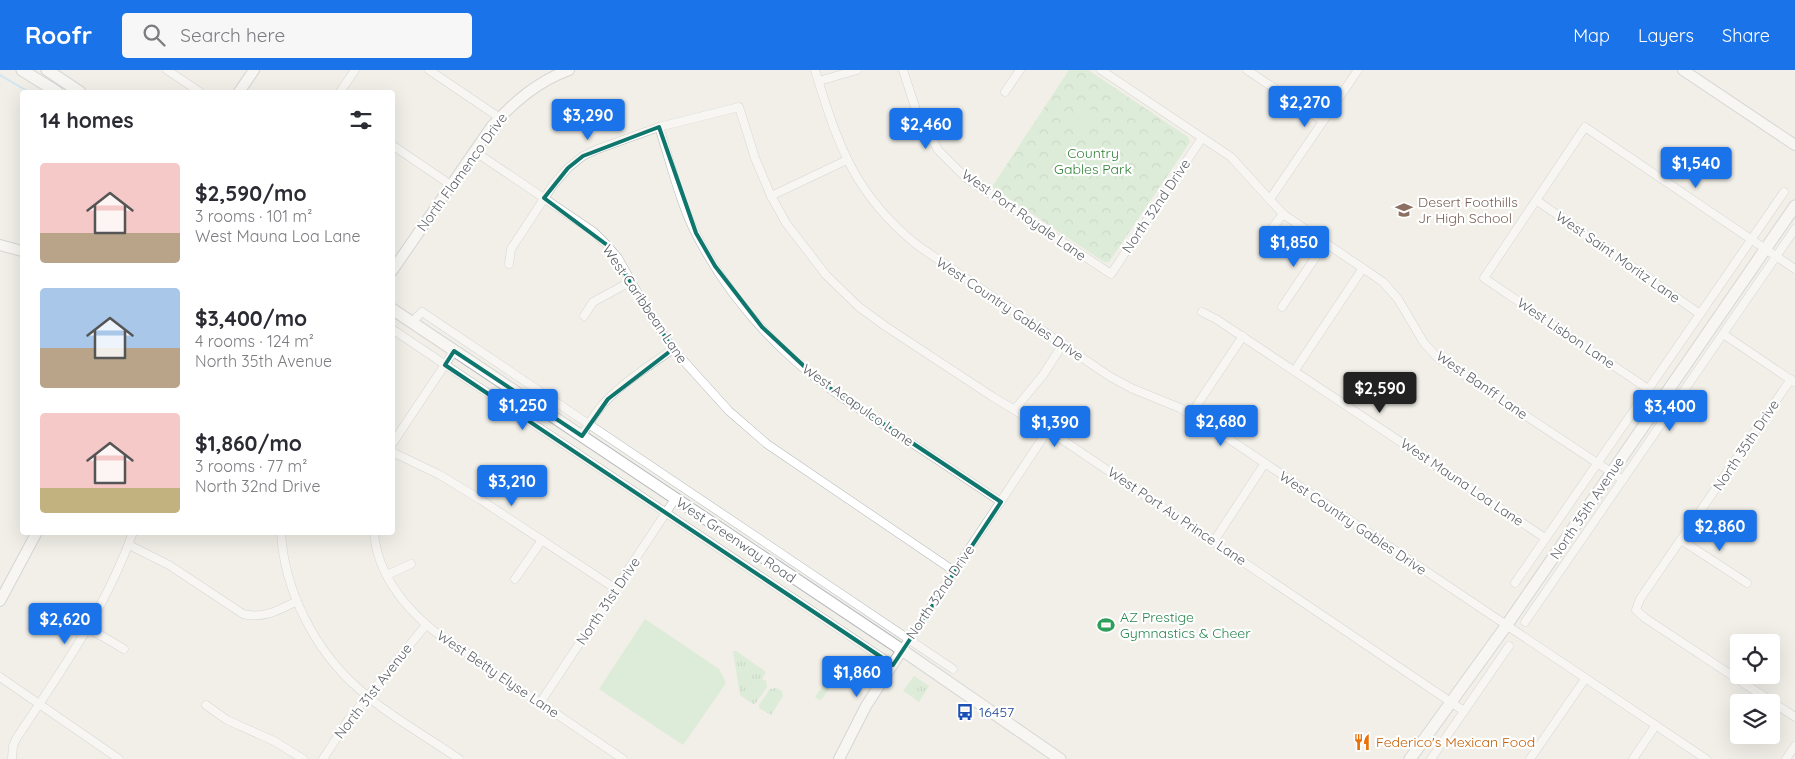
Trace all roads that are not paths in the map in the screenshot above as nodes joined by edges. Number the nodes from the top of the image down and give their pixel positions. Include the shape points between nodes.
1 (22, 70) edge
2 (47, 70) edge
3 (167, 70) edge
4 (254, 70) edge
5 (355, 70) edge
6 (429, 70) edge
7 (569, 70) edge
8 (815, 70) edge
9 (857, 70) edge
10 (903, 70) edge
11 (1020, 70) edge
12 (1101, 70) edge
13 (1247, 70) edge
14 (1358, 70) edge
15 (1683, 70) edge
16 (557, 72) edge
17 (819, 81) junction
18 (54, 90) edge
19 (77, 90) edge
20 (197, 90) edge
21 (239, 90) edge
22 (341, 90) edge
23 (1004, 92) dead end
24 (500, 118) junction
25 (1323, 121) junction
26 (660, 127) junction
27 (1202, 138) junction
28 (1795, 145) edge
29 (395, 147) edge
30 (474, 151) junction
31 (847, 160) junction
32 (451, 185) junction
33 (1784, 192) dead end
34 (771, 196) junction
35 (544, 198) junction
36 (1270, 199) junction
37 (1536, 200) junction
38 (1795, 206) edge
39 (1283, 214) junction
40 (1795, 229) edge
41 (1266, 236) dead end
42 (1751, 239) junction
43 (1325, 243) junction
44 (0, 245) edge
45 (1765, 249) junction
46 (20, 250) edge
47 (1776, 256) junction
48 (509, 264) dead end
49 (395, 267) edge
50 (1363, 268) junction
51 (1795, 269) edge
52 (1111, 274) joint
53 (630, 282) junction
54 (1282, 307) dead end
55 (395, 311) edge
56 (1202, 312) dead end
57 (1700, 314) junction
58 (584, 316) dead end
59 (412, 322) junction
60 (395, 332) edge
61 (1723, 334) junction
62 (1243, 336) junction
63 (1063, 344) junction
64 (673, 349) junction
65 (454, 351) junction
66 (445, 365) junction
67 (1295, 370) junction
68 (1793, 381) edge
69 (1648, 389) junction
70 (1015, 410) junction
71 (1191, 414) junction
72 (588, 425) junction
73 (1048, 430) junction
74 (582, 436) junction
75 (395, 440) edge
76 (395, 454) edge
77 (1596, 463) junction
78 (1265, 464) junction
79 (1611, 472) junction
80 (1623, 480) junction
81 (675, 499) junction
82 (1001, 502) junction
83 (666, 514) junction
84 (34, 535) edge
85 (132, 535) edge
86 (281, 535) edge
87 (375, 535) edge
88 (1545, 538) junction
89 (542, 540) junction
90 (1214, 540) junction
91 (1681, 540) junction
92 (128, 545) junction
93 (411, 564) dead end
94 (954, 571) junction
95 (387, 575) junction
96 (515, 579) dead end
97 (1515, 583) dead end
98 (1746, 583) dead end
99 (616, 588) junction
100 (0, 601) edge
101 (298, 601) junction
102 (1525, 622) dead end
103 (426, 625) junction
104 (1506, 626) junction
105 (88, 628) junction
106 (909, 639) junction
107 (1509, 646) dead end
108 (124, 649) dead end
109 (902, 650) junction
110 (893, 665) junction
111 (953, 669) dead end
112 (0, 677) edge
113 (1585, 679) junction
114 (368, 696) junction
115 (1452, 702) junction
116 (540, 703) junction
117 (40, 704) junction
118 (206, 704) dead end
119 (1464, 710) junction
120 (1795, 717) edge
121 (1656, 725) junction
122 (1795, 746) edge
123 (12, 758) dead end
124 (119, 759) edge
125 (303, 759) edge
126 (323, 759) edge
127 (459, 759) edge
128 (623, 759) edge
129 (839, 759) edge
130 (1060, 759) edge
131 (1410, 759) edge
132 (1431, 759) edge
133 (1530, 759) edge
134 (1633, 759) edge
135 (1706, 759) edge
136 (1786, 759) edge

1 - 18 main road
2 - 19 main road
3 - 20 street
4 - 21 street
5 - 22 street
6 - 24 street
7 - 16 street, North Flamenco Drive
8 - 17 street, West Country Gables Drive
9 - 17 street
10 - 52 street, West Port Royale Lane via 916,110 938,150 966,178
11 - 23 street
12 - 27 street, West Banff Lane
13 - 25 street
14 - 25 street
15 - 28 street
16 - 24 street, North Flamenco Drive via 512,105
17 - 31 street, West Country Gables Drive via 832,127
24 - 30 street, North Flamenco Drive
25 - 36 street
26 - 34 street, West Port Au Prince Lane via 739,107
26 - 35 street via 583,156 568,168
26 - 82 street, West Acapulco Lane via 696,233 715,266 762,327 822,383
27 - 36 street, West Banff Lane via 1231,157
27 - 52 street, North 32nd Drive
29 - 32 street
30 - 32 street, North Flamenco Drive
30 - 35 street, West Caribbean Lane
31 - 34 street
31 - 63 street, West Country Gables Drive via 860,185 898,230
32 - 49 street, North Flamenco Drive
33 - 42 street, North 35th Avenue
34 - 70 street, West Port Au Prince Lane via 814,261 859,307
35 - 48 street via 511,249
35 - 53 street, West Caribbean Lane via 594,232 618,258
36 - 39 street, West Banff Lane
37 - 42 street via 1585,127
37 - 57 street, West Saint Moritz Lane
37 - 69 street, West Lisbon Lane via 1484,278
38 - 45 main road, North 35th Avenue
39 - 41 street
39 - 43 street, West Banff Lane
40 - 47 street, North 35th Avenue
42 - 45 street
42 - 57 street, North 35th Avenue
43 - 50 street, West Banff Lane
43 - 54 street
44 - 46 street
45 - 47 street
45 - 79 main road, North 35th Avenue
47 - 51 street
47 - 61 street, North 35th Avenue
50 - 67 street
50 - 77 street, West Banff Lane via 1391,290 1424,343 1437,356
53 - 58 street via 592,302
53 - 64 street, West Caribbean Lane
55 - 59 main road, West Greenway Road
56 - 62 street, West Mauna Loa Lane
57 - 69 street, North 35th Avenue
59 - 65 main road, West Greenway Road
59 - 72 street, West Greenway Road via 422,312
60 - 66 street, West Greenway Road
61 - 68 street
61 - 80 street, North 35th Avenue
62 - 67 street, West Mauna Loa Lane
62 - 71 street
63 - 70 street
63 - 71 street, West Country Gables Drive via 1109,376
64 - 72 street via 608,399
64 - 94 street, West Caribbean Lane via 729,411 767,444
65 - 66 street
65 - 74 main road, West Greenway Road
66 - 75 street
66 - 83 street, West Greenway Road
67 - 88 street, West Mauna Loa Lane
68 - 91 street, North 35th Drive
69 - 77 street, North 35th Avenue
70 - 73 street, West Port Au Prince Lane
71 - 78 street, West Country Gables Drive
72 - 74 street
72 - 106 street, West Greenway Road
73 - 82 street, North 32nd Drive
73 - 90 street, West Port Au Prince Lane
74 - 81 main road, West Greenway Road
76 - 89 street via 458,486
77 - 79 street, West Banff Lane
77 - 88 street, North 35th Avenue
78 - 90 street
78 - 104 street, West Country Gables Drive
79 - 80 street, West Banff Lane
79 - 104 main road, North 35th Avenue
80 - 102 street, North 35th Avenue
81 - 83 street, North 31st Drive
81 - 109 main road, West Greenway Road
82 - 94 street, North 32nd Drive
83 - 99 street, North 31st Drive
83 - 110 street, West Greenway Road
84 - 100 street
85 - 92 street
86 - 101 street via 282,550
87 - 95 street, West Betty Elyse Lane
88 - 97 street, North 35th Avenue
89 - 96 street
89 - 99 street
90 - 115 street, West Port Au Prince Lane
91 - 98 street
91 - 120 street, North 35th Drive via 1640,599 1636,610
92 - 101 street via 169,565 243,614 262,616
92 - 105 street
93 - 95 street
94 - 106 street, North 32nd Drive
95 - 103 street, West Betty Elyse Lane via 399,597
99 - 116 street, North 31st Drive
101 - 114 street via 332,661
103 - 114 street, North 31st Avenue
103 - 116 street, West Betty Elyse Lane
104 - 113 street, West Country Gables Drive
104 - 115 main road, North 35th Avenue
105 - 108 street
105 - 117 street
106 - 109 street, North 32nd Drive
106 - 111 street, West Greenway Road
107 - 119 street
109 - 110 street, North 32nd Drive
109 - 130 main road, West Greenway Road
110 - 129 street, North 32nd Drive via 858,720
112 - 117 street
113 - 121 street, West Country Gables Drive
113 - 133 street
114 - 126 street, North 31st Avenue
114 - 127 street
115 - 119 street, West Port Au Prince Lane
115 - 131 main road, North 35th Avenue
116 - 128 street, West Betty Elyse Lane
117 - 123 street via 16,740
117 - 124 street
118 - 125 street via 227,720 274,741
119 - 132 street
121 - 134 street
121 - 135 street, West Country Gables Drive
122 - 136 street

